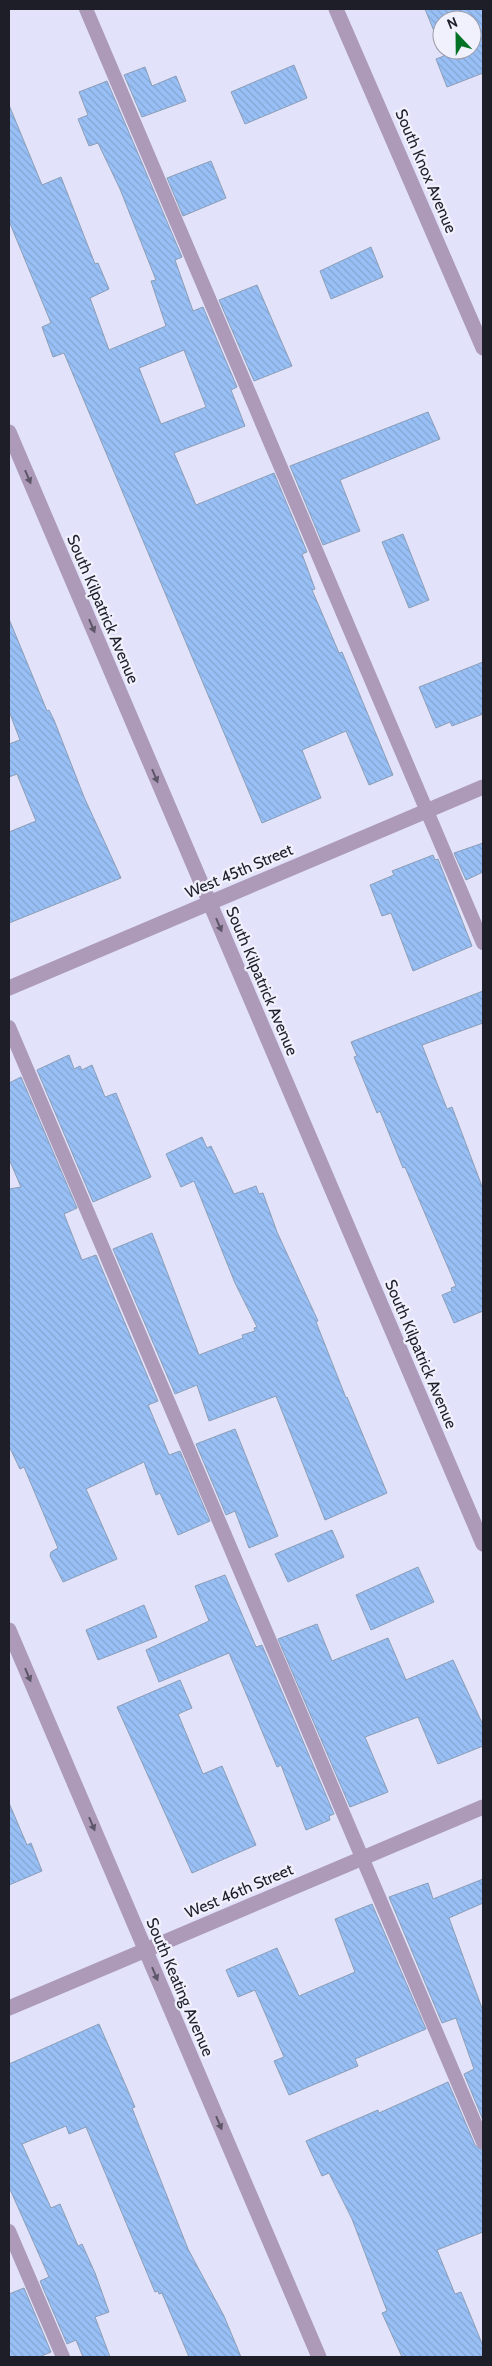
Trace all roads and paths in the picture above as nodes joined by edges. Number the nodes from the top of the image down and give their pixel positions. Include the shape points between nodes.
1 (86, 9) edge
2 (336, 9) edge
3 (483, 348) edge
4 (9, 432) edge
5 (483, 787) edge
6 (427, 811) junction
7 (210, 903) junction
8 (483, 943) edge
9 (9, 988) edge
10 (9, 1027) edge
11 (483, 1544) edge
12 (9, 1630) edge
13 (483, 1807) edge
14 (362, 1858) junction
15 (145, 1950) junction
16 (9, 2008) edge
17 (483, 2142) edge
18 (9, 2231) edge
19 (62, 2357) edge
20 (319, 2357) edge

1 - 6 lane
2 - 3 street, South Knox Avenue
4 -> 7 street, South Kilpatrick Avenue
5 - 6 street, West 45th Street
6 - 7 street, West 45th Street
6 - 8 lane
7 - 9 street, West 45th Street
7 -> 11 street, South Kilpatrick Avenue
10 - 14 lane
12 -> 15 street, South Keating Avenue
13 - 14 street, West 46th Street
14 - 15 street, West 46th Street
14 - 17 lane
15 - 16 street, West 46th Street
15 -> 20 street, South Keating Avenue
18 - 19 lane

